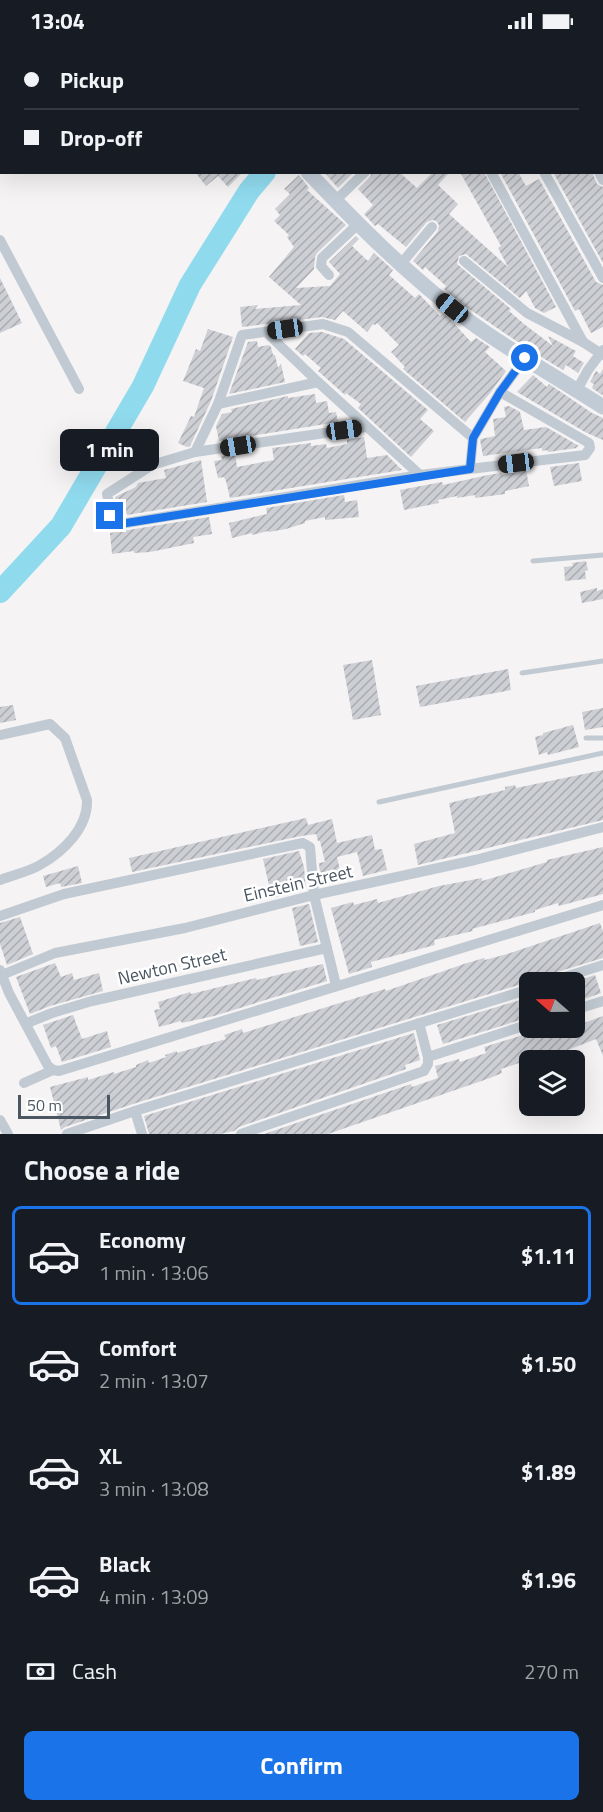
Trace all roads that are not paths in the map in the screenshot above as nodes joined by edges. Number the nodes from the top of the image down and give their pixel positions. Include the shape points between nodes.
1 (310, 174) edge
2 (363, 174) edge
3 (492, 174) edge
4 (545, 174) edge
5 (336, 201) junction
6 (358, 224) junction
7 (432, 227) dead end
8 (0, 240) edge
9 (464, 261) dead end
10 (400, 265) junction
11 (329, 275) dead end
12 (603, 278) edge
13 (266, 332) junction
14 (583, 342) junction
15 (602, 353) edge
16 (525, 358) junction
17 (318, 382) junction
18 (79, 389) dead end
19 (577, 390) junction
20 (500, 392) junction
21 (218, 404) junction
22 (603, 407) edge
23 (366, 427) junction
24 (473, 438) junction
25 (195, 453) junction
26 (470, 469) junction
27 (420, 476) junction
28 (603, 555) edge
29 (533, 561) dead end
30 (603, 661) edge
31 (522, 673) dead end
32 (0, 735) edge
33 (586, 738) dead end
34 (603, 738) edge
35 (603, 753) edge
36 (379, 802) dead end
37 (603, 827) edge
38 (0, 880) edge
39 (314, 895) junction
40 (603, 905) edge
41 (0, 916) edge
42 (327, 948) junction
43 (603, 965) edge
44 (1, 972) edge
45 (581, 972) edge
46 (336, 985) junction
47 (519, 992) edge
48 (603, 1001) edge
49 (585, 1007) edge
50 (27, 1023) junction
51 (419, 1023) junction
52 (519, 1027) edge
53 (428, 1056) junction
54 (53, 1070) junction
55 (24, 1083) dead end
56 (135, 1111) junction
57 (0, 1120) edge
58 (8, 1134) edge
59 (67, 1134) edge
60 (142, 1134) edge
61 (242, 1134) edge

1 - 5 main road
2 - 5 street
3 - 14 street
4 - 12 street
5 - 6 main road
6 - 10 main road
6 - 11 street via 322,258 321,266
7 - 10 street
8 - 18 street
9 - 14 street via 527,313
10 - 16 main road via 466,319
13 - 17 street
13 - 21 street via 242,335
13 - 24 street via 323,324 348,332
14 - 15 street
15 - 19 street
16 - 19 main road
16 - 20 street
17 - 21 street
17 - 23 street
19 - 22 main road
20 - 24 street
20 - 26 street via 589,443 590,448 585,455
21 - 25 street
23 - 25 street
23 - 27 street
24 - 26 street
25 - 27 street via 152,465 111,490 106,498 113,522 120,524
26 - 27 street
28 - 29 lane
30 - 31 lane
32 - 38 street via 50,724 65,738 87,808 84,821 54,855 38,866
33 - 34 lane
35 - 36 lane
37 - 39 street, Einstein Street
39 - 41 street via 310,847 303,843 64,894
39 - 42 street
39 - 44 street, Einstein Street via 185,928 55,953
40 - 46 street
42 - 46 street
42 - 50 street, Newton Street via 92,1001
43 - 45 street
44 - 50 street
46 - 54 street
47 - 51 street
48 - 49 street
50 - 54 street
51 - 53 street
51 - 56 street
52 - 53 street
53 - 61 street via 424,1071
54 - 55 street
56 - 59 street
56 - 60 street
57 - 58 street

